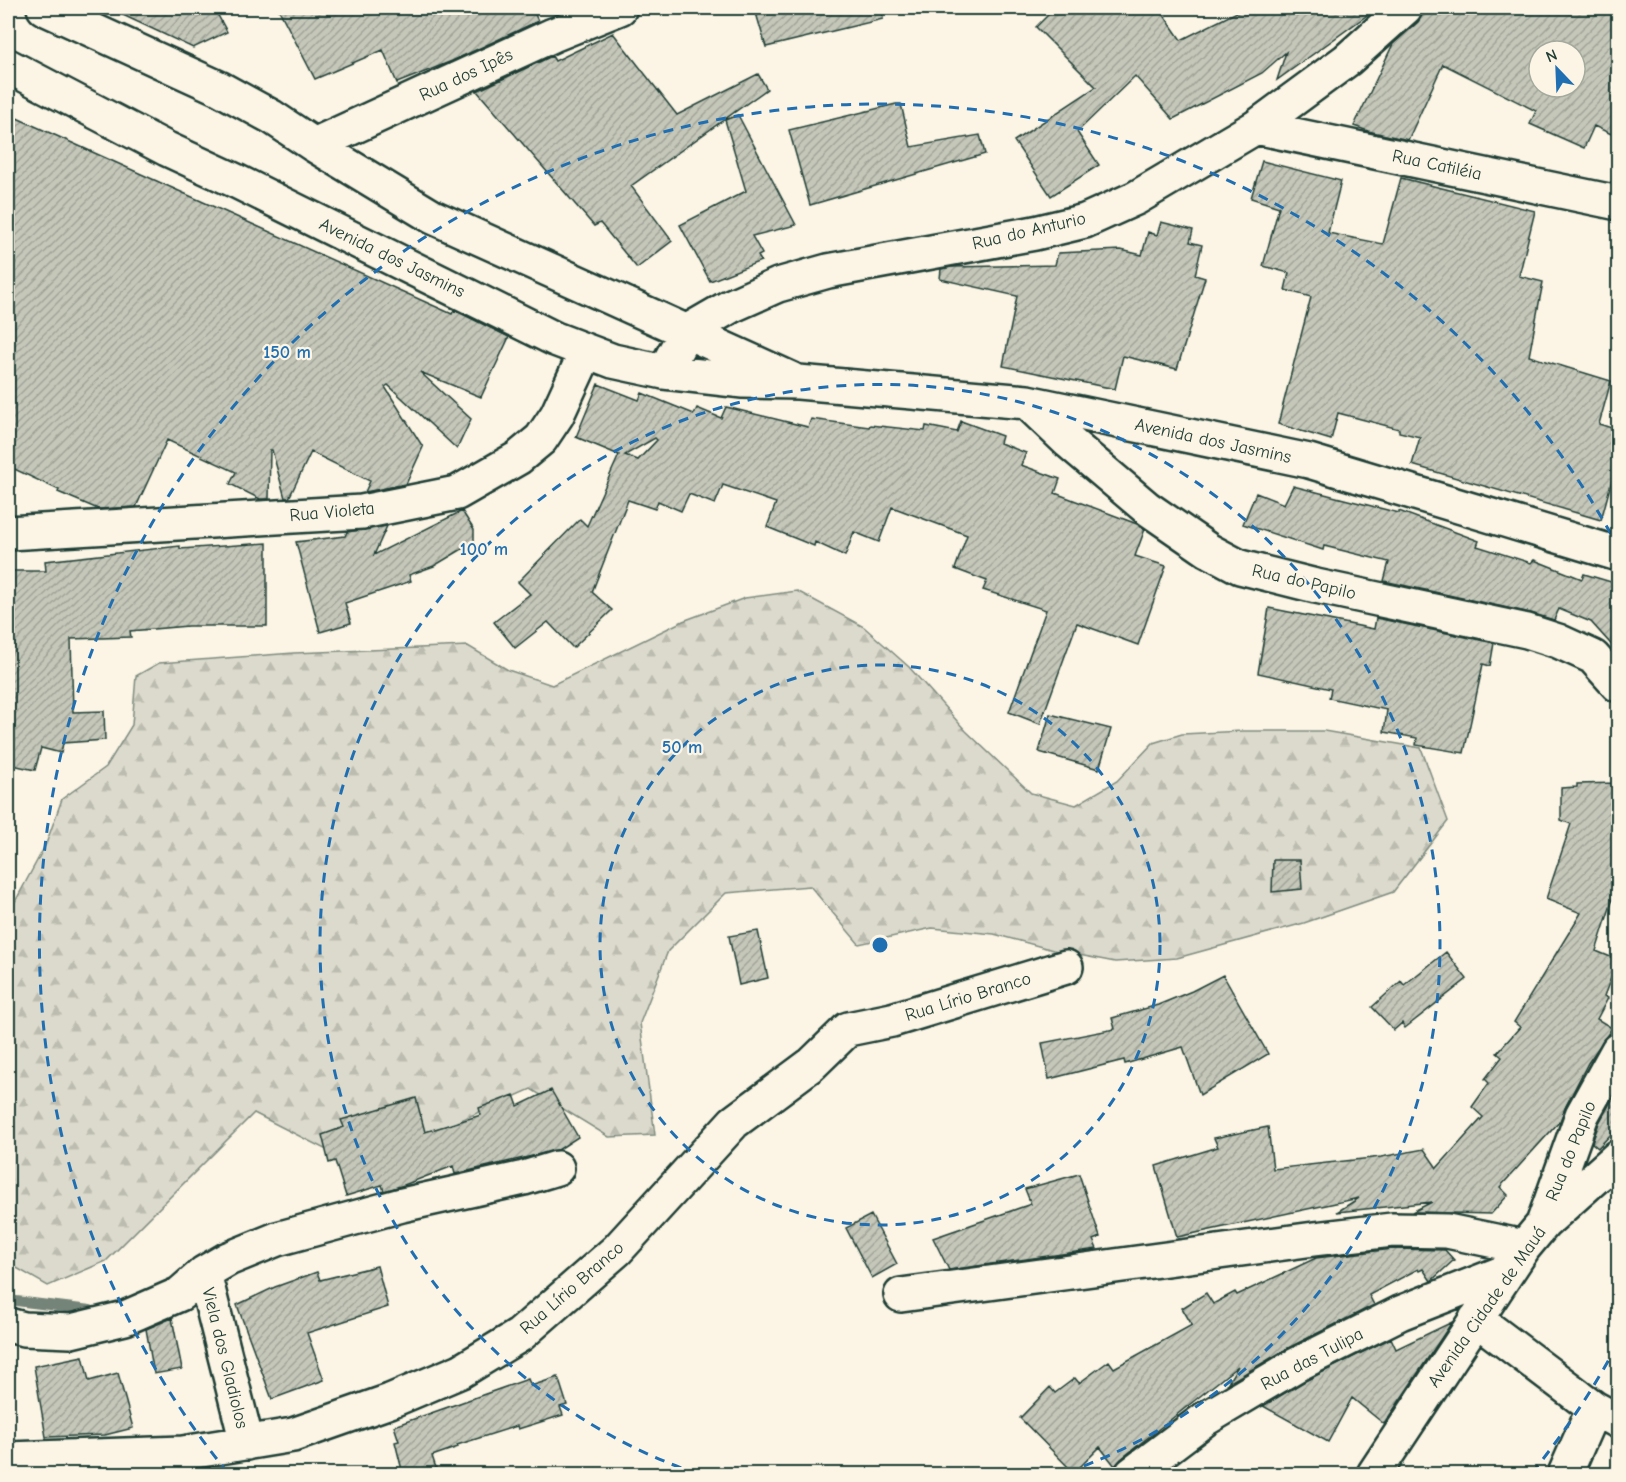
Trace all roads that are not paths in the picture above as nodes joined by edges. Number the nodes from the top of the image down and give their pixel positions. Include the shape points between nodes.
1 (44, 8) edge
2 (620, 8) edge
3 (1405, 8) edge
4 (8, 66) edge
5 (1256, 127) junction
6 (314, 145) junction
7 (1618, 203) edge
8 (686, 332) junction
9 (586, 352) junction
10 (664, 372) junction
11 (798, 382) junction
12 (1027, 402) junction
13 (8, 533) edge
14 (1618, 554) edge
15 (1618, 685) edge
16 (1066, 967) dead end
17 (1618, 1050) edge
18 (1618, 1157) edge
19 (557, 1168) dead end
20 (1525, 1247) junction
21 (204, 1273) junction
22 (901, 1296) dead end
23 (1476, 1319) junction
24 (8, 1325) edge
25 (1606, 1415) edge
26 (247, 1443) junction
27 (8, 1459) edge
28 (1132, 1474) edge
29 (1374, 1474) edge
30 (1565, 1474) edge

1 - 6 street, Avenida dos Jasmins via 219,88
2 - 6 street, Rua dos Ipês via 553,34
3 - 5 street, Rua do Anturio via 1347,60
4 - 9 street, Avenida dos Jasmins via 167,150
5 - 7 street, Rua Catiléia
5 - 8 street, Rua do Anturio via 1136,198 1085,221 828,271 778,285 730,306
6 - 8 street, Avenida dos Jasmins via 433,217
8 - 10 street
8 - 11 street, Avenida dos Jasmins
9 - 10 street, Avenida dos Jasmins
9 - 13 street, Rua Violeta via 540,439 518,458 457,494 362,512
10 - 11 street, Avenida dos Jasmins via 743,381
11 - 12 street, Avenida dos Jasmins
12 - 14 street, Avenida dos Jasmins via 1309,461
12 - 15 street, Rua do Papilo via 1147,508 1240,567 1527,630 1593,657
16 - 26 street, Rua Lírio Branco via 892,1020 848,1029 812,1064 734,1122 617,1250 520,1335 461,1371 390,1401 294,1435
17 - 20 street, Rua do Papilo via 1582,1115
18 - 20 street, Avenida Cidade de Mauá
19 - 21 street via 277,1239
20 - 22 street via 1447,1231 1392,1230
20 - 23 street, Avenida Cidade de Mauá
20 - 28 street, Rua das Tulipa via 1296,1365 1205,1419
21 - 24 street via 180,1294 125,1318 71,1331
21 - 26 street, Viela dos Gladiolos
23 - 25 street
23 - 29 street, Avenida Cidade de Mauá
25 - 30 street
26 - 27 street, Rua Lírio Branco via 183,1453

